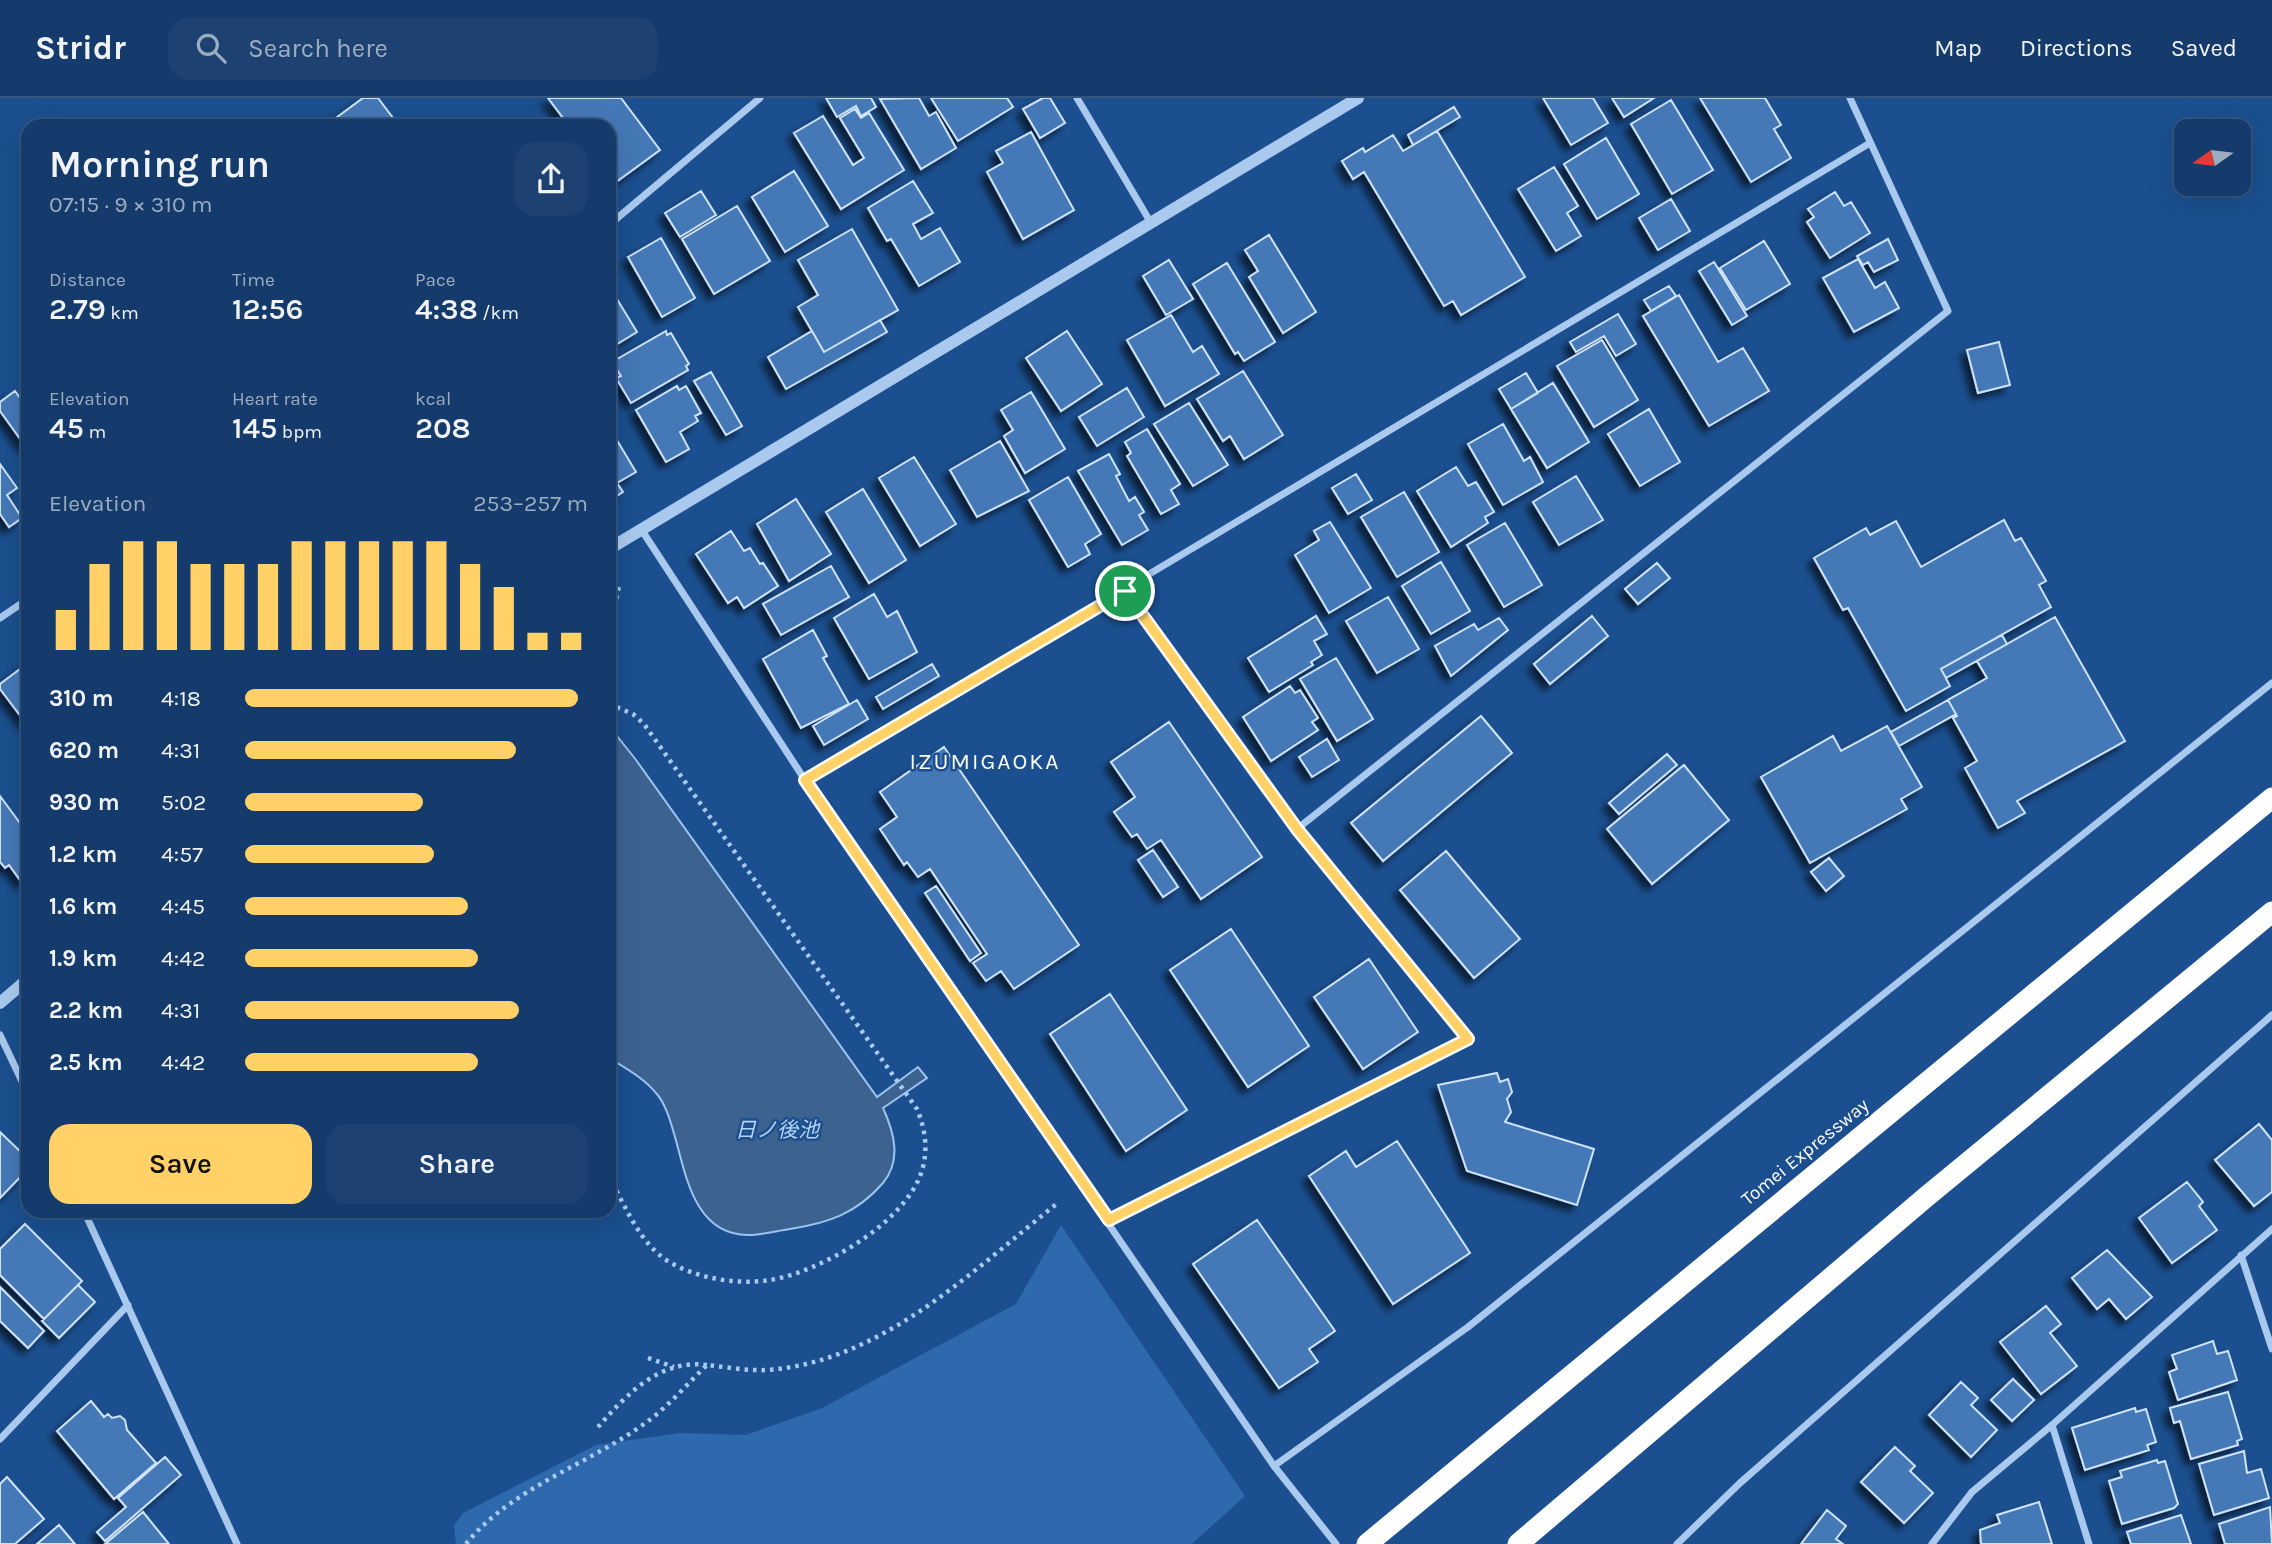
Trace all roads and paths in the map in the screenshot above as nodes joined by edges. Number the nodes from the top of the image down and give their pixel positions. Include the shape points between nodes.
1 (760, 98) edge
2 (1077, 98) edge
3 (1358, 98) edge
4 (1850, 98) edge
5 (1870, 143) junction
6 (616, 219) edge
7 (1151, 223) junction
8 (641, 529) junction
9 (616, 545) edge
10 (619, 586) dead end
11 (1125, 591) junction
12 (616, 600) edge
13 (21, 604) edge
14 (0, 618) edge
15 (2272, 683) edge
16 (616, 707) edge
17 (805, 780) junction
18 (2272, 797) edge
19 (1297, 829) junction
20 (2272, 912) edge
21 (21, 985) edge
22 (0, 1003) edge
23 (2272, 1015) edge
24 (0, 1035) edge
25 (21, 1079) edge
26 (616, 1189) edge
27 (1059, 1202) dead end
28 (87, 1218) edge
29 (1109, 1220) junction
30 (2272, 1229) edge
31 (2241, 1255) junction
32 (128, 1305) junction
33 (2272, 1349) edge
34 (648, 1358) dead end
35 (707, 1365) junction
36 (675, 1367) junction
37 (2052, 1425) junction
38 (598, 1427) dead end
39 (0, 1438) edge
40 (1274, 1466) junction
41 (237, 1544) edge
42 (466, 1544) edge
43 (1336, 1544) edge
44 (1367, 1544) edge
45 (1518, 1544) edge
46 (1677, 1544) edge
47 (1932, 1544) edge
48 (2089, 1544) edge

1 - 6 street
2 - 7 street
3 - 7 street
4 - 5 street
5 - 11 street
5 - 19 street via 1948,311
7 - 8 street
8 - 9 street
8 - 17 street
10 - 12 path
11 - 17 street
11 - 19 street
13 - 14 street
15 - 40 street via 1468,1327
16 - 26 path via 644,724 918,1109 926,1131 926,1156 906,1199 848,1249 795,1274 769,1280 731,1281 699,1275 671,1262 647,1243
17 - 29 street
18 - 44 highway, Tomei Expressway
19 - 29 street via 1468,1039
20 - 45 highway via 1947,1179
21 - 22 street
23 - 46 street via 1740,1483
24 - 25 street
27 - 35 path via 899,1323 848,1351 766,1370
28 - 32 street
29 - 40 street
30 - 31 street
31 - 33 street
31 - 37 street
32 - 39 street
32 - 41 street
34 - 36 path
35 - 36 path
35 - 42 path via 646,1423 523,1496 486,1522
36 - 38 path via 639,1384
37 - 47 street via 1972,1492
37 - 48 street
40 - 43 street

